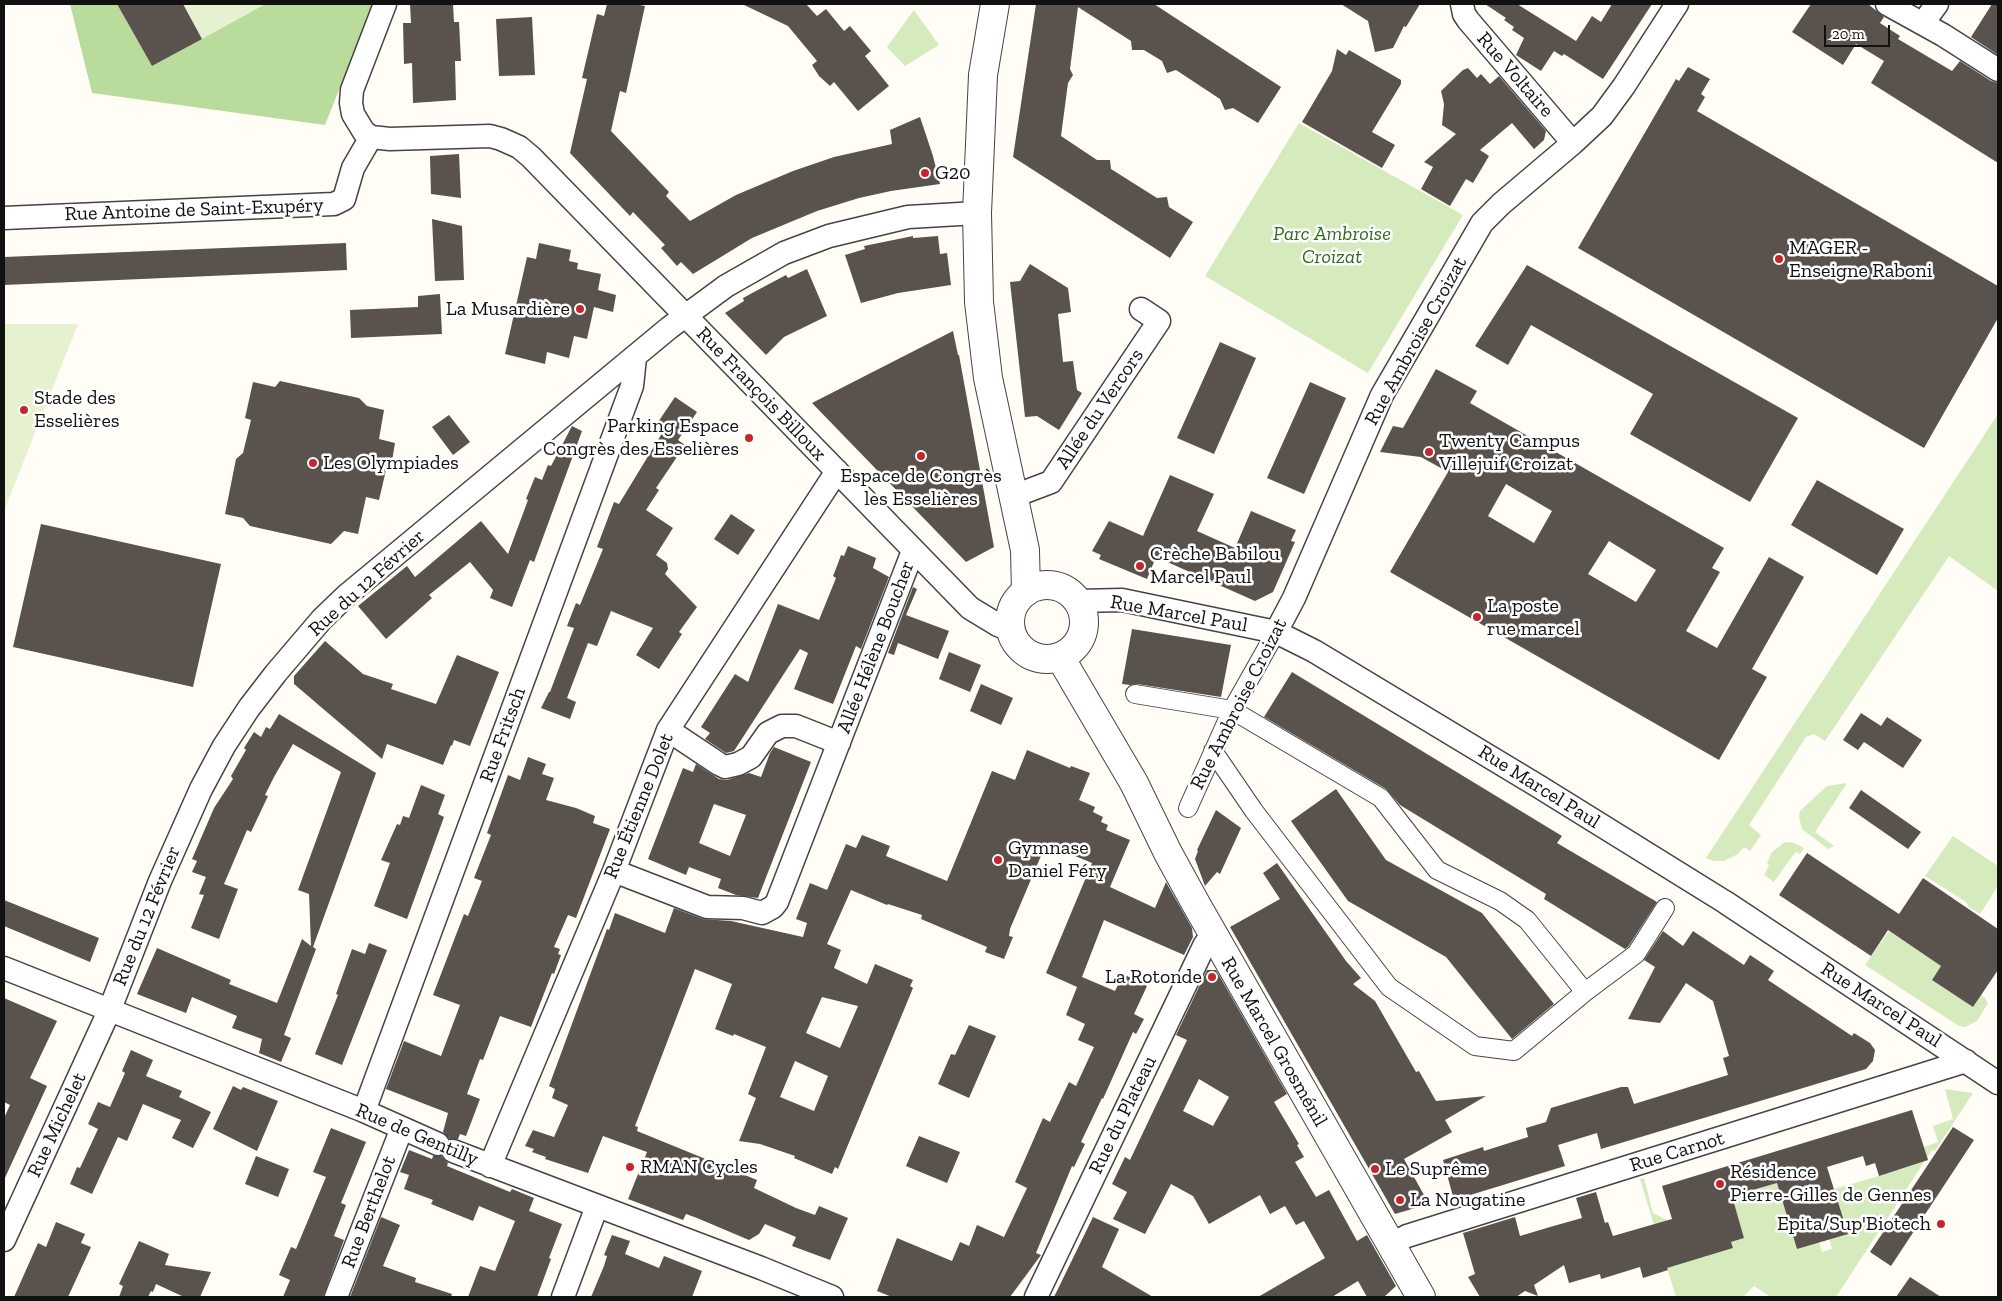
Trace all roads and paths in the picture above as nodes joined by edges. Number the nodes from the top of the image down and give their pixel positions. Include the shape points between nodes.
1 (386, 4) edge
2 (995, 4) edge
3 (1462, 4) edge
4 (1677, 4) edge
5 (1887, 4) edge
6 (1937, 4) edge
7 (1922, 24) junction
8 (1998, 70) edge
9 (371, 137) junction
10 (1574, 143) junction
11 (977, 213) junction
12 (4, 218) edge
13 (1141, 309) dead end
14 (684, 316) junction
15 (635, 358) junction
16 (837, 471) junction
17 (1014, 496) junction
18 (1025, 550) junction
19 (914, 551) junction
20 (1056, 585) junction
21 (1026, 592) junction
22 (1078, 601) junction
23 (1010, 630) junction
24 (1276, 632) junction
25 (1060, 657) junction
26 (1135, 694) dead end
27 (1232, 710) junction
28 (668, 730) junction
29 (839, 743) junction
30 (1213, 751) junction
31 (1188, 808) dead end
32 (614, 871) junction
33 (1665, 908) dead end
34 (1216, 938) junction
35 (4, 968) edge
36 (1585, 992) junction
37 (110, 1009) junction
38 (1966, 1061) junction
39 (1998, 1083) edge
40 (364, 1111) junction
41 (402, 1128) junction
42 (490, 1166) junction
43 (597, 1206) junction
44 (4, 1240) edge
45 (1390, 1245) junction
46 (336, 1297) edge
47 (563, 1297) edge
48 (832, 1297) edge
49 (1036, 1297) edge
50 (1421, 1297) edge

1 - 9 street via 352,90 353,114
2 - 11 street via 983,75
3 - 10 street, Rue Voltaire via 1468,20
4 - 10 street, Rue Ambroise Croizat via 1602,116
5 - 7 street
6 - 7 street
7 - 8 street
9 - 12 street, Rue Antoine de Saint-Exupéry via 353,168 344,199 334,204
9 - 14 street, Rue François Billoux via 490,136 519,147
10 - 24 street, Rue Ambroise Croizat via 1500,204 1482,223 1382,395 1306,572
11 - 14 street, Rue du 12 Février via 908,217 829,236 784,253 726,286
11 - 17 street via 979,302 988,378
13 - 17 street, Allée du Vercors via 1159,321 1051,482
14 - 15 street, Rue du 12 Février
14 - 16 street, Rue François Billoux
15 - 37 street, Rue du 12 Février via 347,595 276,673 224,746 201,789 160,881
15 - 40 street, Rue Fritsch via 632,386
16 - 19 street, Rue François Billoux
16 - 28 street, Rue Étienne Dolet
17 - 18 street
18 - 20 street
18 - 21 street
19 - 23 street, Rue François Billoux via 970,608
19 - 29 street, Allée Hélène Boucher
20 - 21 street via 1038,586
20 - 22 street via 1071,592
21 - 23 street via 1013,607
22 - 24 street, Rue Marcel Paul via 1122,600
22 - 25 street via 1084,616 1083,633 1070,652
23 - 25 street via 1015,642 1035,658 1048,660
24 - 27 street, Rue Ambroise Croizat
24 - 38 street, Rue Marcel Paul via 1322,656 1692,882
25 - 34 street, Rue Marcel Grosménil via 1134,783 1168,853
26 - 27 street
27 - 30 street, Rue Ambroise Croizat
27 - 36 street via 1381,798 1437,870 1500,901 1527,920
28 - 29 street, Allée Hélène Boucher via 725,767 751,756 768,733 782,726 796,726
28 - 32 street, Rue Étienne Dolet
29 - 32 street, Allée Hélène Boucher via 777,902 767,911 707,907
30 - 31 street, Rue Ambroise Croizat
30 - 36 street via 1254,811 1389,987 1475,1046 1514,1051
32 - 42 street, Rue Étienne Dolet
33 - 36 street via 1636,954
34 - 45 street, Rue Marcel Grosménil
34 - 49 street, Rue du Plateau via 1205,944
35 - 37 street, Rue de Gentilly
37 - 40 street, Rue de Gentilly
37 - 44 street, Rue Michelet
38 - 39 street, Rue Marcel Paul
38 - 45 street, Rue Carnot via 1406,1236
40 - 41 street, Rue de Gentilly
41 - 42 street, Rue de Gentilly
41 - 46 street, Rue Berthelot
42 - 43 street, Rue de Gentilly
43 - 47 street
43 - 48 street, Rue de Gentilly
45 - 50 street, Rue Marcel Grosménil

